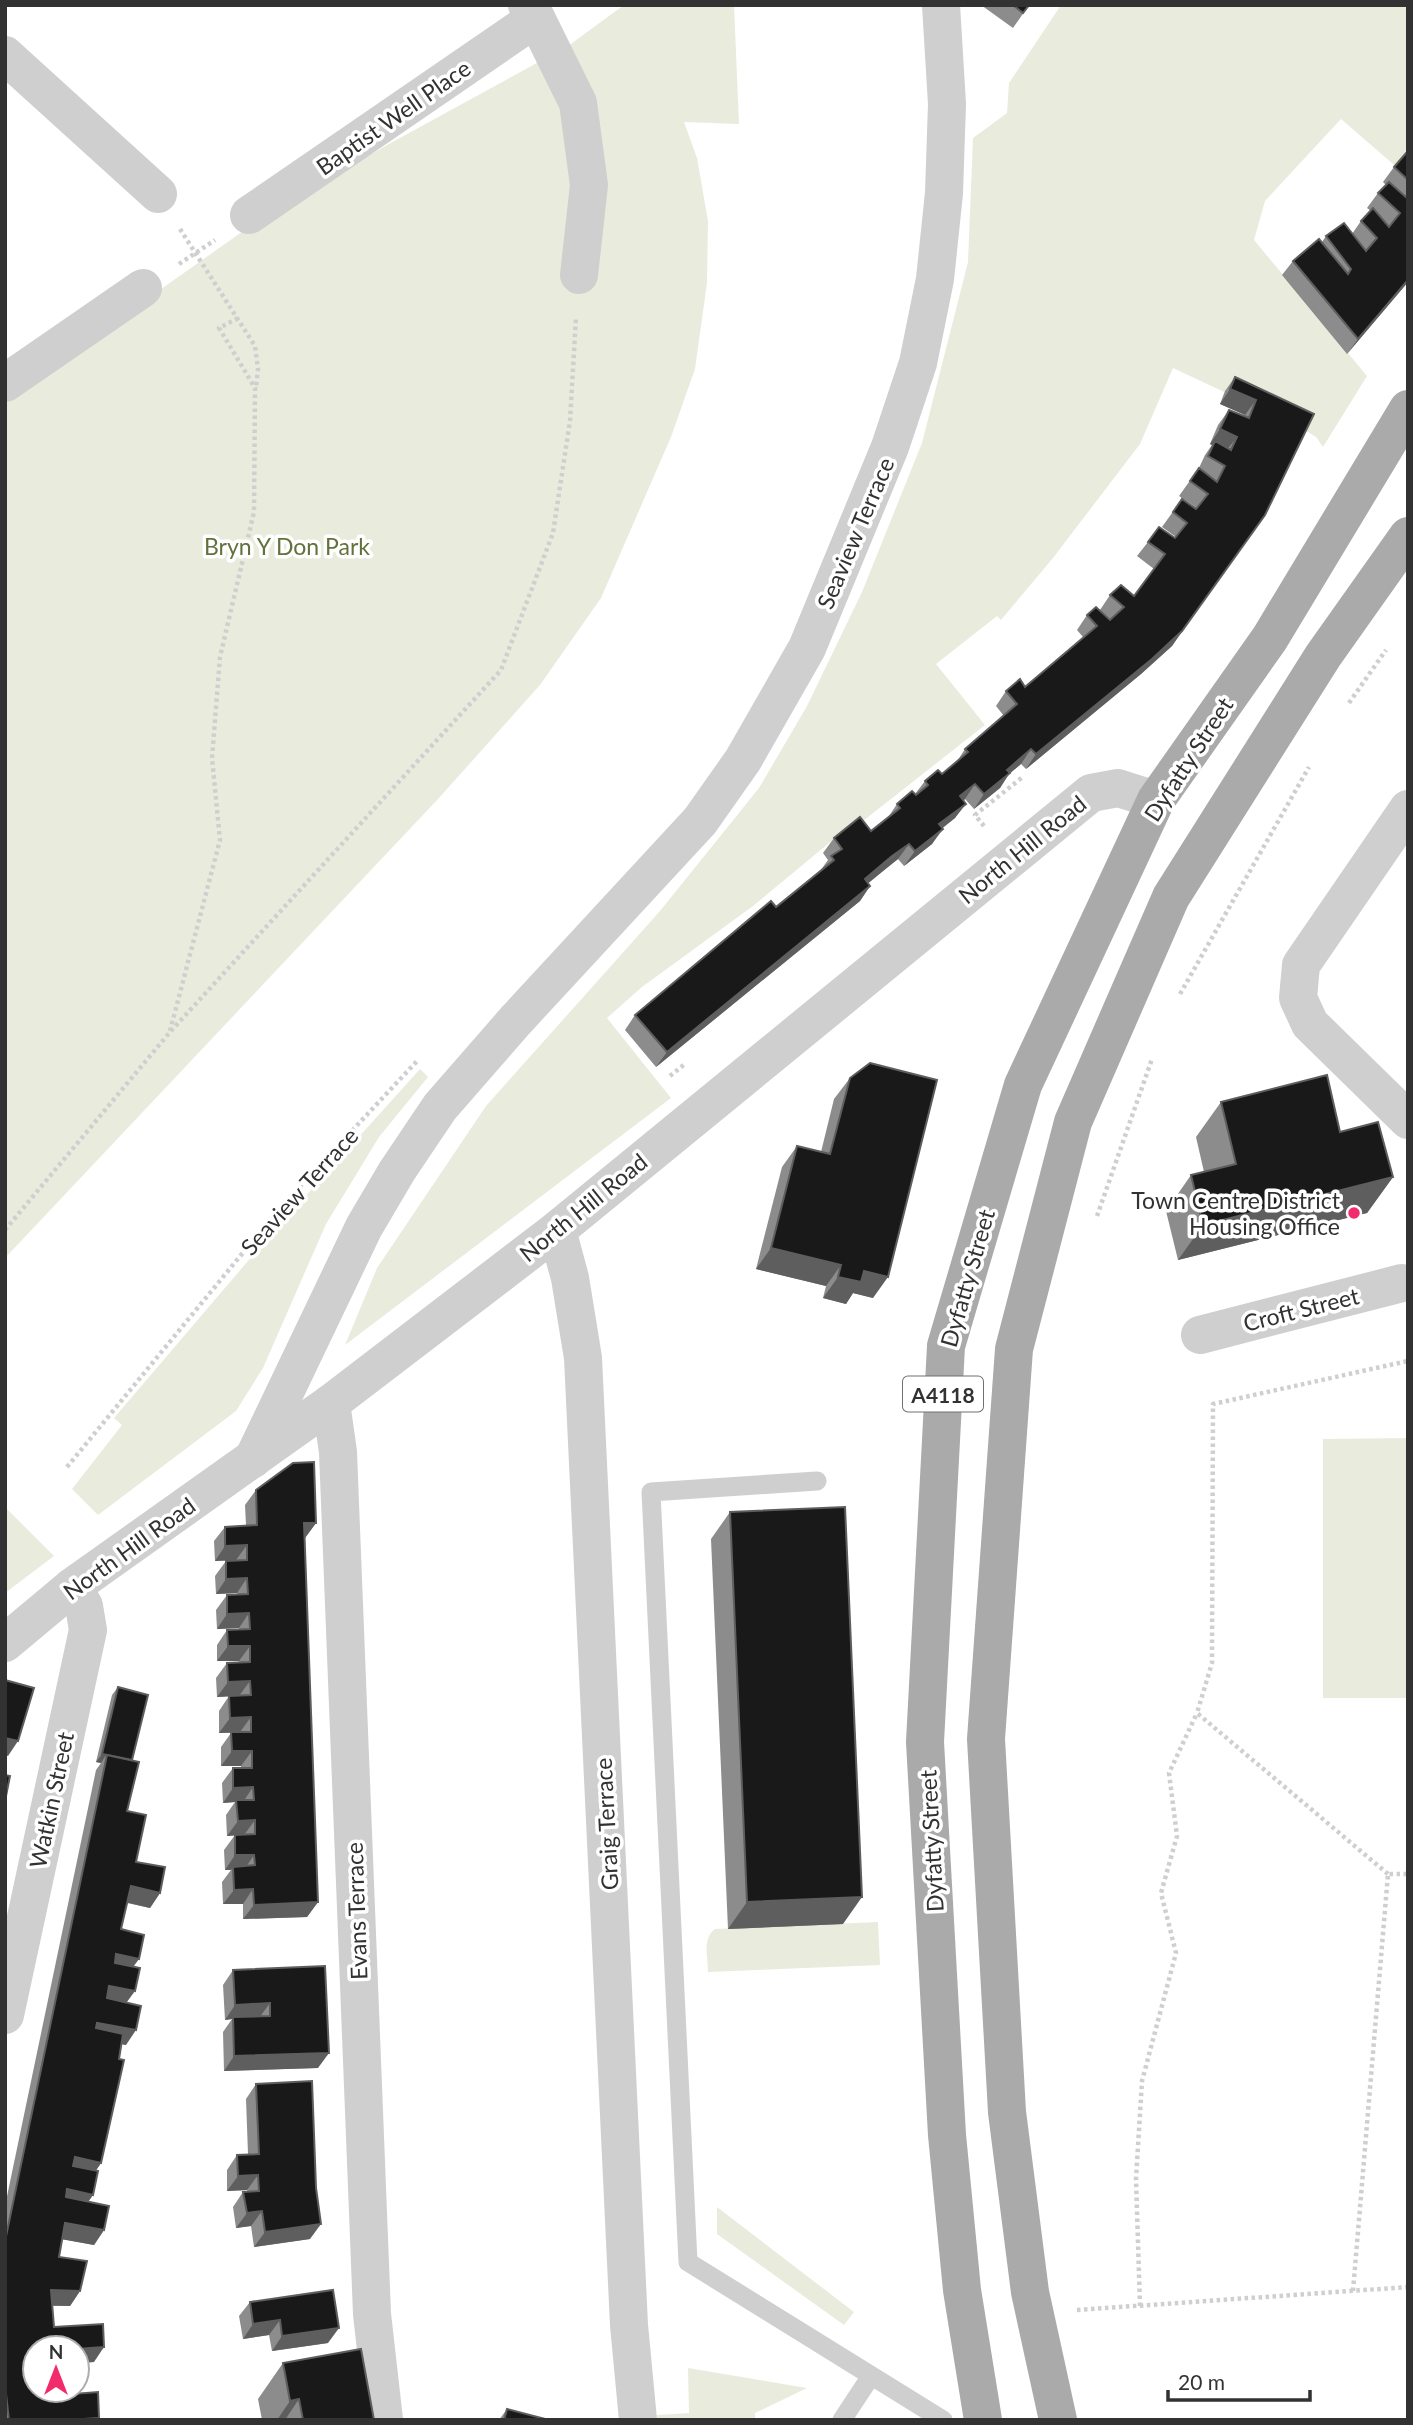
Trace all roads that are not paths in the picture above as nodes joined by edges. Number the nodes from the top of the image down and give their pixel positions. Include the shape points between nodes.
1 (941, 5) edge
2 (531, 12) edge
3 (5, 55) edge
4 (158, 194) road end
5 (250, 215) road end
6 (579, 275) road end
7 (143, 288) road end
8 (5, 383) edge
9 (1408, 409) edge
10 (1408, 536) edge
11 (1156, 800) junction
12 (1408, 809) edge
13 (1408, 1120) edge
14 (557, 1230) junction
15 (1406, 1286) edge
16 (1200, 1335) dead end
17 (331, 1402) junction
18 (253, 1459) junction
19 (817, 1481) dead end
20 (72, 1587) junction
21 (5, 1643) edge
22 (5, 2015) edge
23 (871, 2376) junction
24 (384, 2420) edge
25 (638, 2420) edge
26 (842, 2420) edge
27 (943, 2420) edge
28 (982, 2420) edge
29 (1058, 2420) edge

1 - 18 street, Seaview Terrace via 947,104 944,193 935,279 918,363 890,447 807,648 743,760 700,821 440,1107 364,1227
2 - 5 street, Baptist Well Place
2 - 6 street via 578,103 589,185
3 - 4 street
7 - 8 street
9 - 11 main road, Dyfatty Street / A4118 via 1270,638
10 - 29 main road, A4118 via 1323,656 1171,897 1073,1122 1014,1349 986,1739 1007,2112 1030,2292
11 - 14 street, North Hill Road via 1118,788 1091,793
11 - 28 main road, Dyfatty Street / A4118 via 1023,1085 946,1346 925,1742 947,2135 962,2290
12 - 13 street via 1301,965 1298,998 1310,1024
14 - 17 street, North Hill Road
14 - 25 street, Graig Terrace via 583,1357 629,2325
15 - 16 street, Croft Street
17 - 18 street, North Hill Road
17 - 24 street, Evans Terrace via 338,1452 372,2314
18 - 20 street, North Hill Road
19 - 23 lane via 651,1492 688,2262
20 - 21 street, North Hill Road
20 - 22 street, Watkin Street via 84,1606 88,1630
23 - 26 lane
23 - 27 lane

